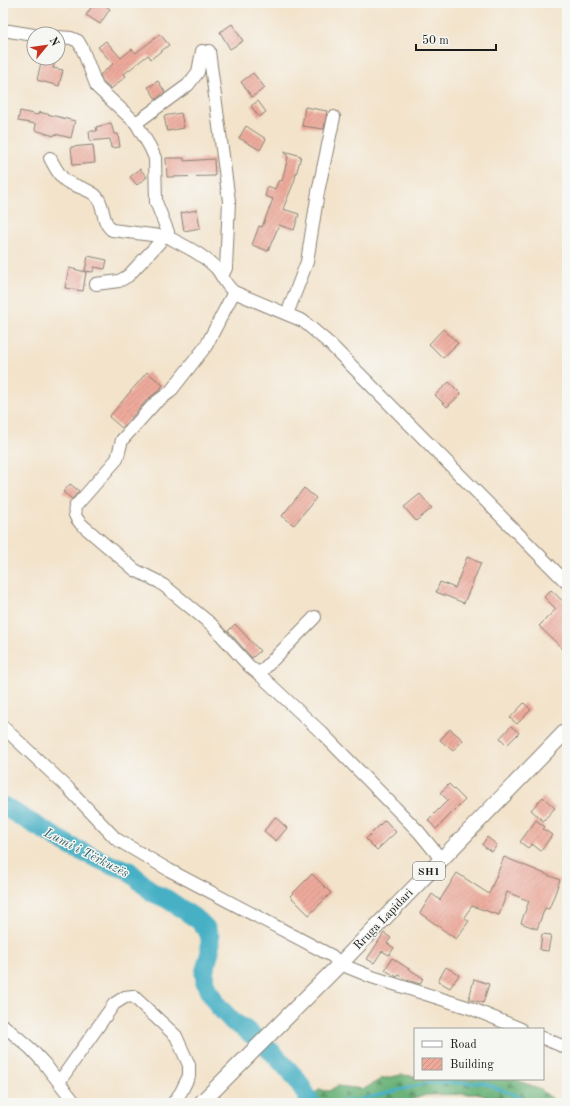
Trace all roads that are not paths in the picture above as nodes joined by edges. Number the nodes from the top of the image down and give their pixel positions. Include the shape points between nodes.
1 (3, 30) edge
2 (26, 34) edge
3 (66, 38) edge
4 (334, 117) dead end
5 (136, 123) junction
6 (50, 158) dead end
7 (164, 237) junction
8 (222, 276) junction
9 (96, 284) dead end
10 (234, 292) junction
11 (287, 314) junction
12 (567, 583) edge
13 (315, 616) dead end
14 (259, 674) junction
15 (3, 728) edge
16 (567, 730) edge
17 (441, 859) junction
18 (340, 964) junction
19 (3, 1025) edge
20 (518, 1028) edge
21 (544, 1038) edge
22 (567, 1048) edge
23 (59, 1082) junction
24 (75, 1103) edge
25 (173, 1103) edge
26 (201, 1103) edge

1 - 2 street
3 - 5 street via 78,41 97,87
4 - 11 street via 318,192 307,262
5 - 7 street via 155,158 156,202 168,232
5 - 8 street via 188,85 198,72 206,51 229,201 226,268
6 - 7 street via 60,175 67,181 92,192 98,198 108,227 112,230
7 - 8 street via 208,261
7 - 9 street via 128,276 119,281
8 - 10 street
10 - 11 street
10 - 14 street via 206,346 170,392 155,403 122,440 117,458 75,507 74,512 82,524 135,570 159,582 212,625
11 - 12 street via 303,321 330,344
13 - 14 street
14 - 17 street via 344,755 419,832
15 - 18 street via 68,788 116,839 169,870 332,956
16 - 17 main road, Rruga Lapidari / SH1
17 - 18 main road, Rruga Lapidari / SH1
18 - 20 street via 372,977 470,1008
18 - 26 main road, Rruga Lapidari / SH1
19 - 23 street via 30,1048
21 - 22 street
23 - 24 street
23 - 25 street via 114,1004 125,996 133,996 176,1036 189,1065 189,1076

